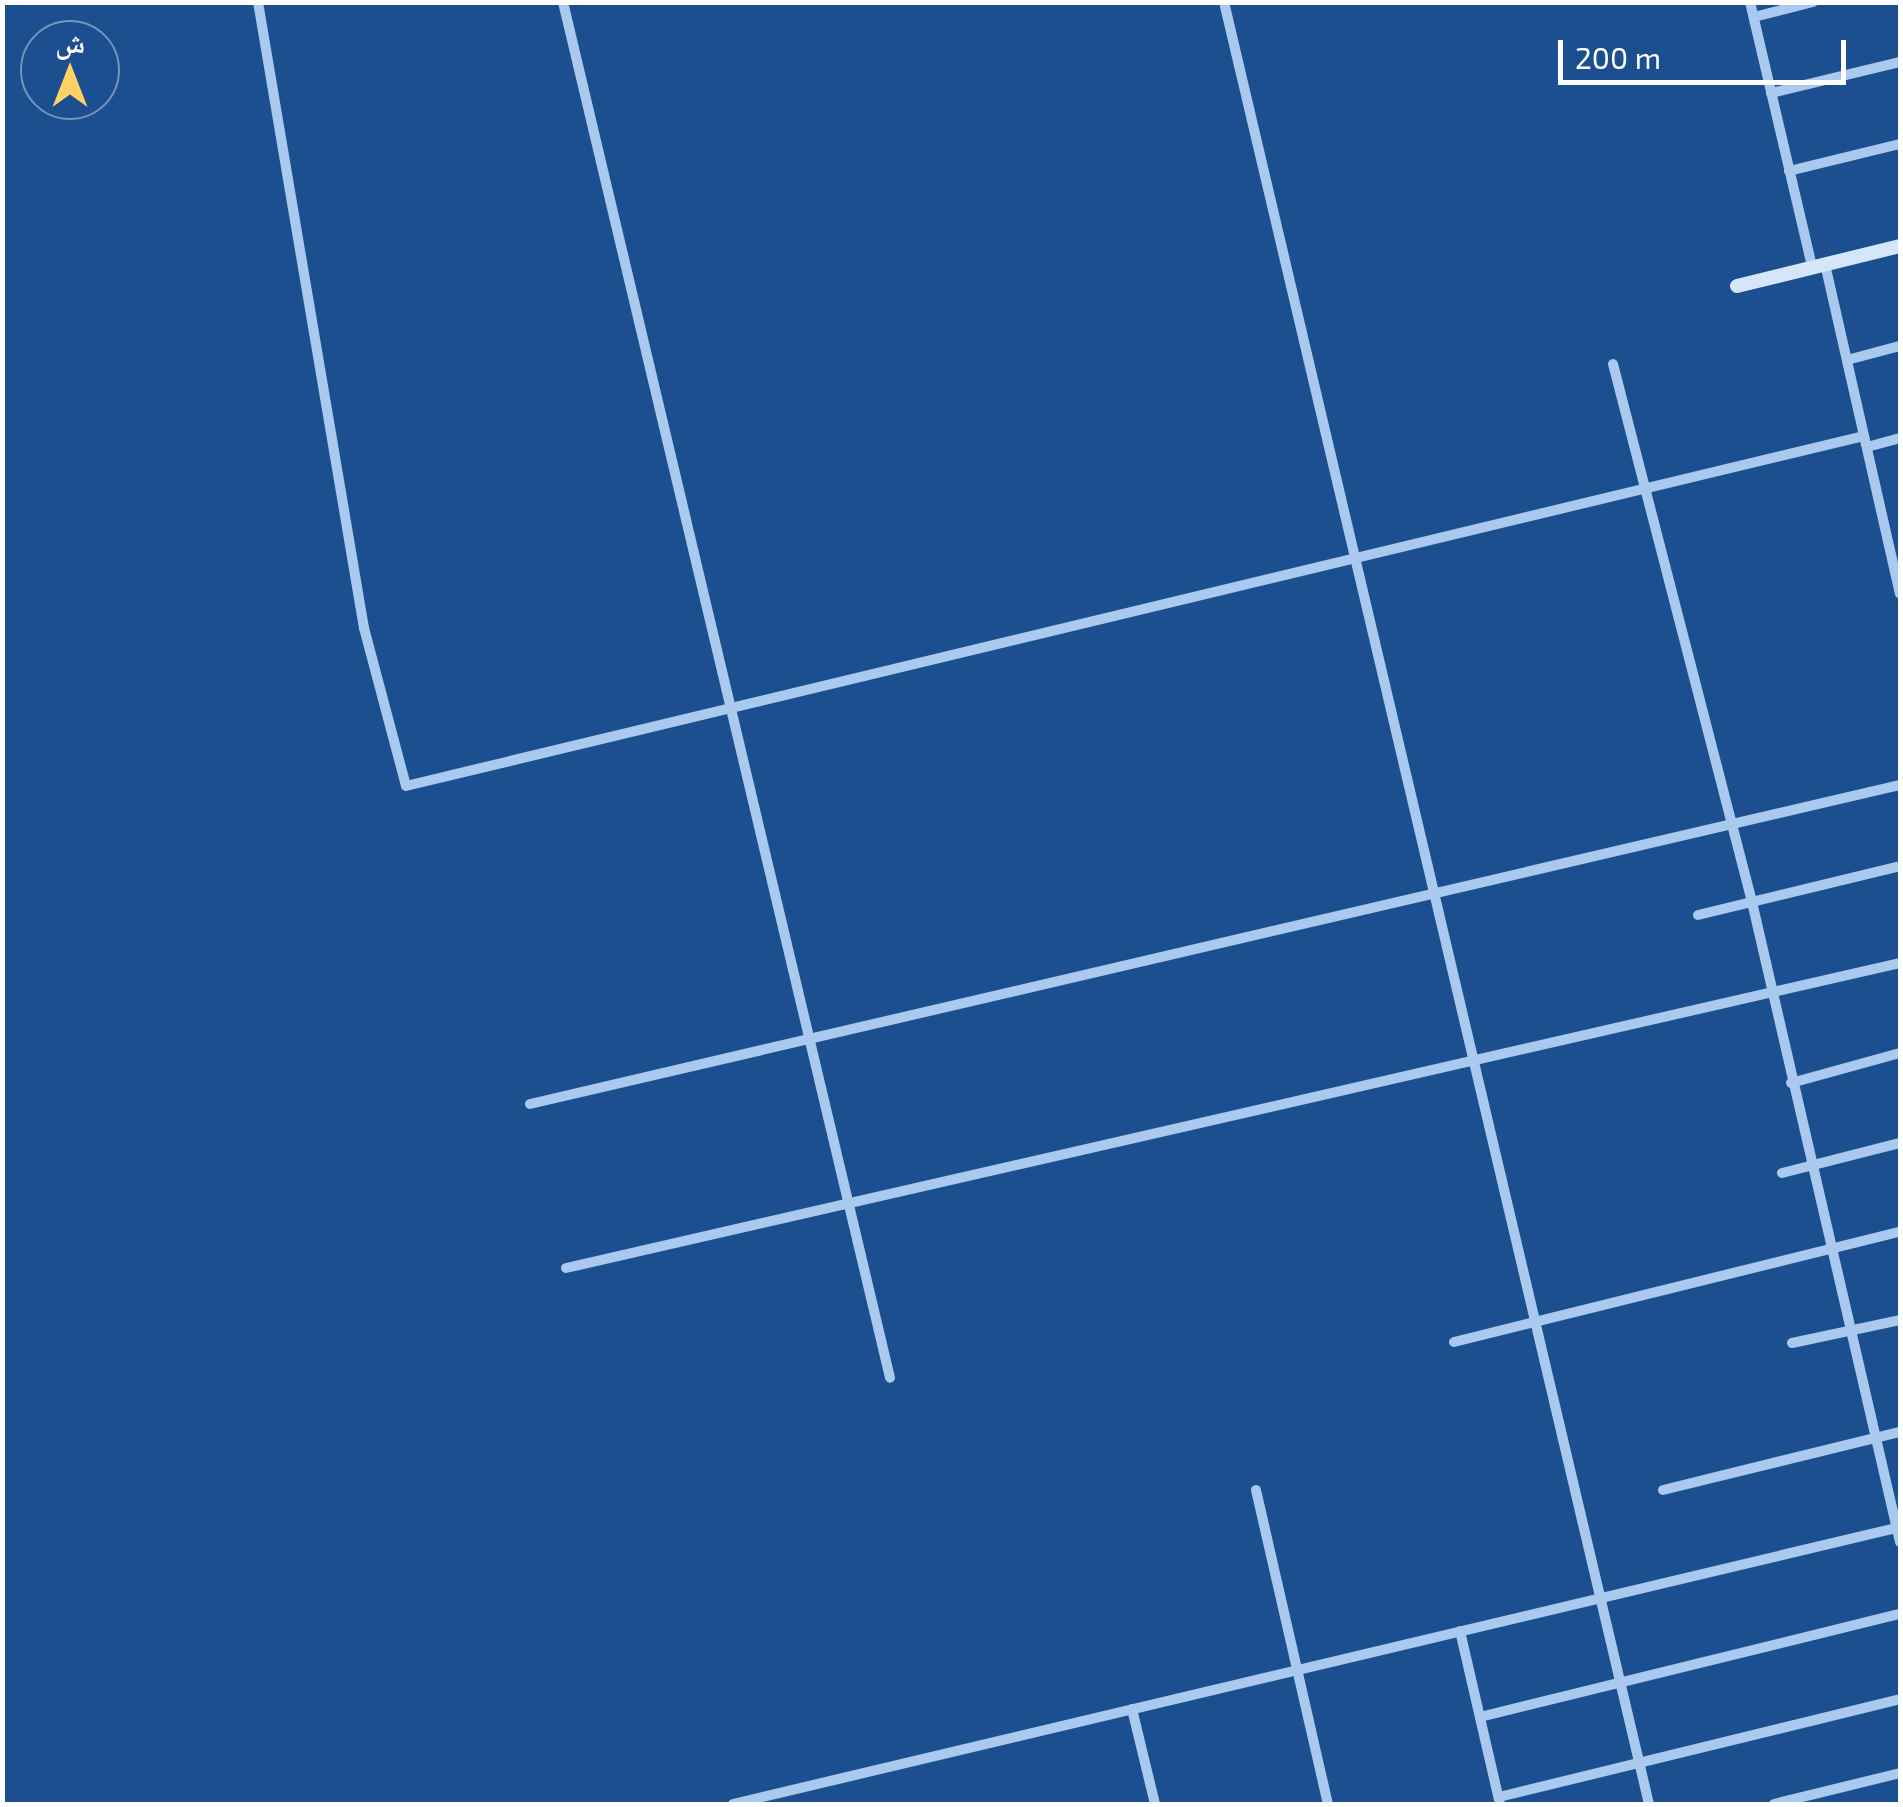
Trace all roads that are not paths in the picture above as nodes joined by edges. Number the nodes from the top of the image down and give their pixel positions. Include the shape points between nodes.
1 (258, 2) edge
2 (563, 2) edge
3 (1224, 2) edge
4 (1750, 2) edge
5 (1813, 2) edge
6 (1754, 18) junction
7 (1900, 62) edge
8 (1772, 93) junction
9 (1900, 144) edge
10 (1790, 171) junction
11 (1900, 246) edge
12 (1818, 266) junction
13 (1737, 286) dead end
14 (1900, 346) edge
15 (1847, 360) junction
16 (1613, 364) dead end
17 (1900, 438) edge
18 (1866, 442) junction
19 (1646, 491) junction
20 (1900, 528) edge
21 (1886, 532) junction
22 (1355, 562) junction
23 (1900, 594) edge
24 (731, 710) junction
25 (1900, 785) edge
26 (1732, 824) junction
27 (1900, 866) edge
28 (1434, 894) junction
29 (1752, 902) junction
30 (1698, 915) dead end
31 (1900, 962) edge
32 (1774, 994) junction
33 (810, 1039) junction
34 (1900, 1054) edge
35 (1474, 1064) junction
36 (1792, 1083) junction
37 (530, 1104) dead end
38 (1900, 1142) edge
39 (1813, 1165) junction
40 (1782, 1173) dead end
41 (849, 1204) junction
42 (1900, 1232) edge
43 (1832, 1248) junction
44 (566, 1268) dead end
45 (1900, 1320) edge
46 (1534, 1322) junction
47 (1852, 1331) junction
48 (1454, 1342) dead end
49 (1792, 1343) dead end
50 (890, 1378) dead end
51 (1900, 1432) edge
52 (1876, 1438) junction
53 (1256, 1490) dead end
54 (1663, 1490) dead end
55 (1899, 1527) edge
56 (1900, 1542) edge
57 (1600, 1598) junction
58 (1900, 1614) edge
59 (1460, 1631) junction
60 (1295, 1671) junction
61 (1620, 1682) junction
62 (1900, 1699) edge
63 (1132, 1710) junction
64 (1480, 1716) junction
65 (1639, 1763) junction
66 (1900, 1773) edge
67 (1500, 1801) edge
68 (734, 1804) edge
69 (1155, 1804) edge
70 (1328, 1804) edge
71 (1650, 1804) edge
72 (1774, 1804) edge

1 - 24 street via 364,628 406,786
2 - 24 street
3 - 22 street
4 - 6 street
5 - 6 street
6 - 8 street
7 - 8 street
8 - 10 street
9 - 10 street
10 - 12 street
11 - 12 street
12 - 13 street
12 - 15 street
14 - 15 street
15 - 18 street
16 - 19 street
17 - 18 street
18 - 19 street
18 - 21 street
19 - 22 street
19 - 26 street
20 - 21 street
21 - 23 street
22 - 24 street
22 - 28 street
24 - 33 street
25 - 26 street
26 - 28 street
26 - 29 street
27 - 29 street
28 - 33 street
28 - 35 street
29 - 30 street
29 - 32 street
31 - 32 street
32 - 35 street
32 - 36 street
33 - 37 street
33 - 41 street
34 - 36 street
35 - 41 street
35 - 46 street
36 - 39 street
38 - 39 street
39 - 40 street
39 - 43 street
41 - 44 street
41 - 50 street
42 - 43 street
43 - 46 street
43 - 47 street
45 - 47 street
46 - 48 street
46 - 57 street
47 - 49 street
47 - 52 street
51 - 52 street
52 - 54 street
52 - 55 street
53 - 60 street
55 - 56 street
55 - 57 street
57 - 59 street
57 - 61 street
58 - 61 street
59 - 60 street
59 - 64 street
60 - 63 street
60 - 70 street
61 - 64 street
61 - 65 street
62 - 65 street
63 - 68 street
63 - 69 street
64 - 67 street
65 - 67 street
65 - 71 street
66 - 72 street

